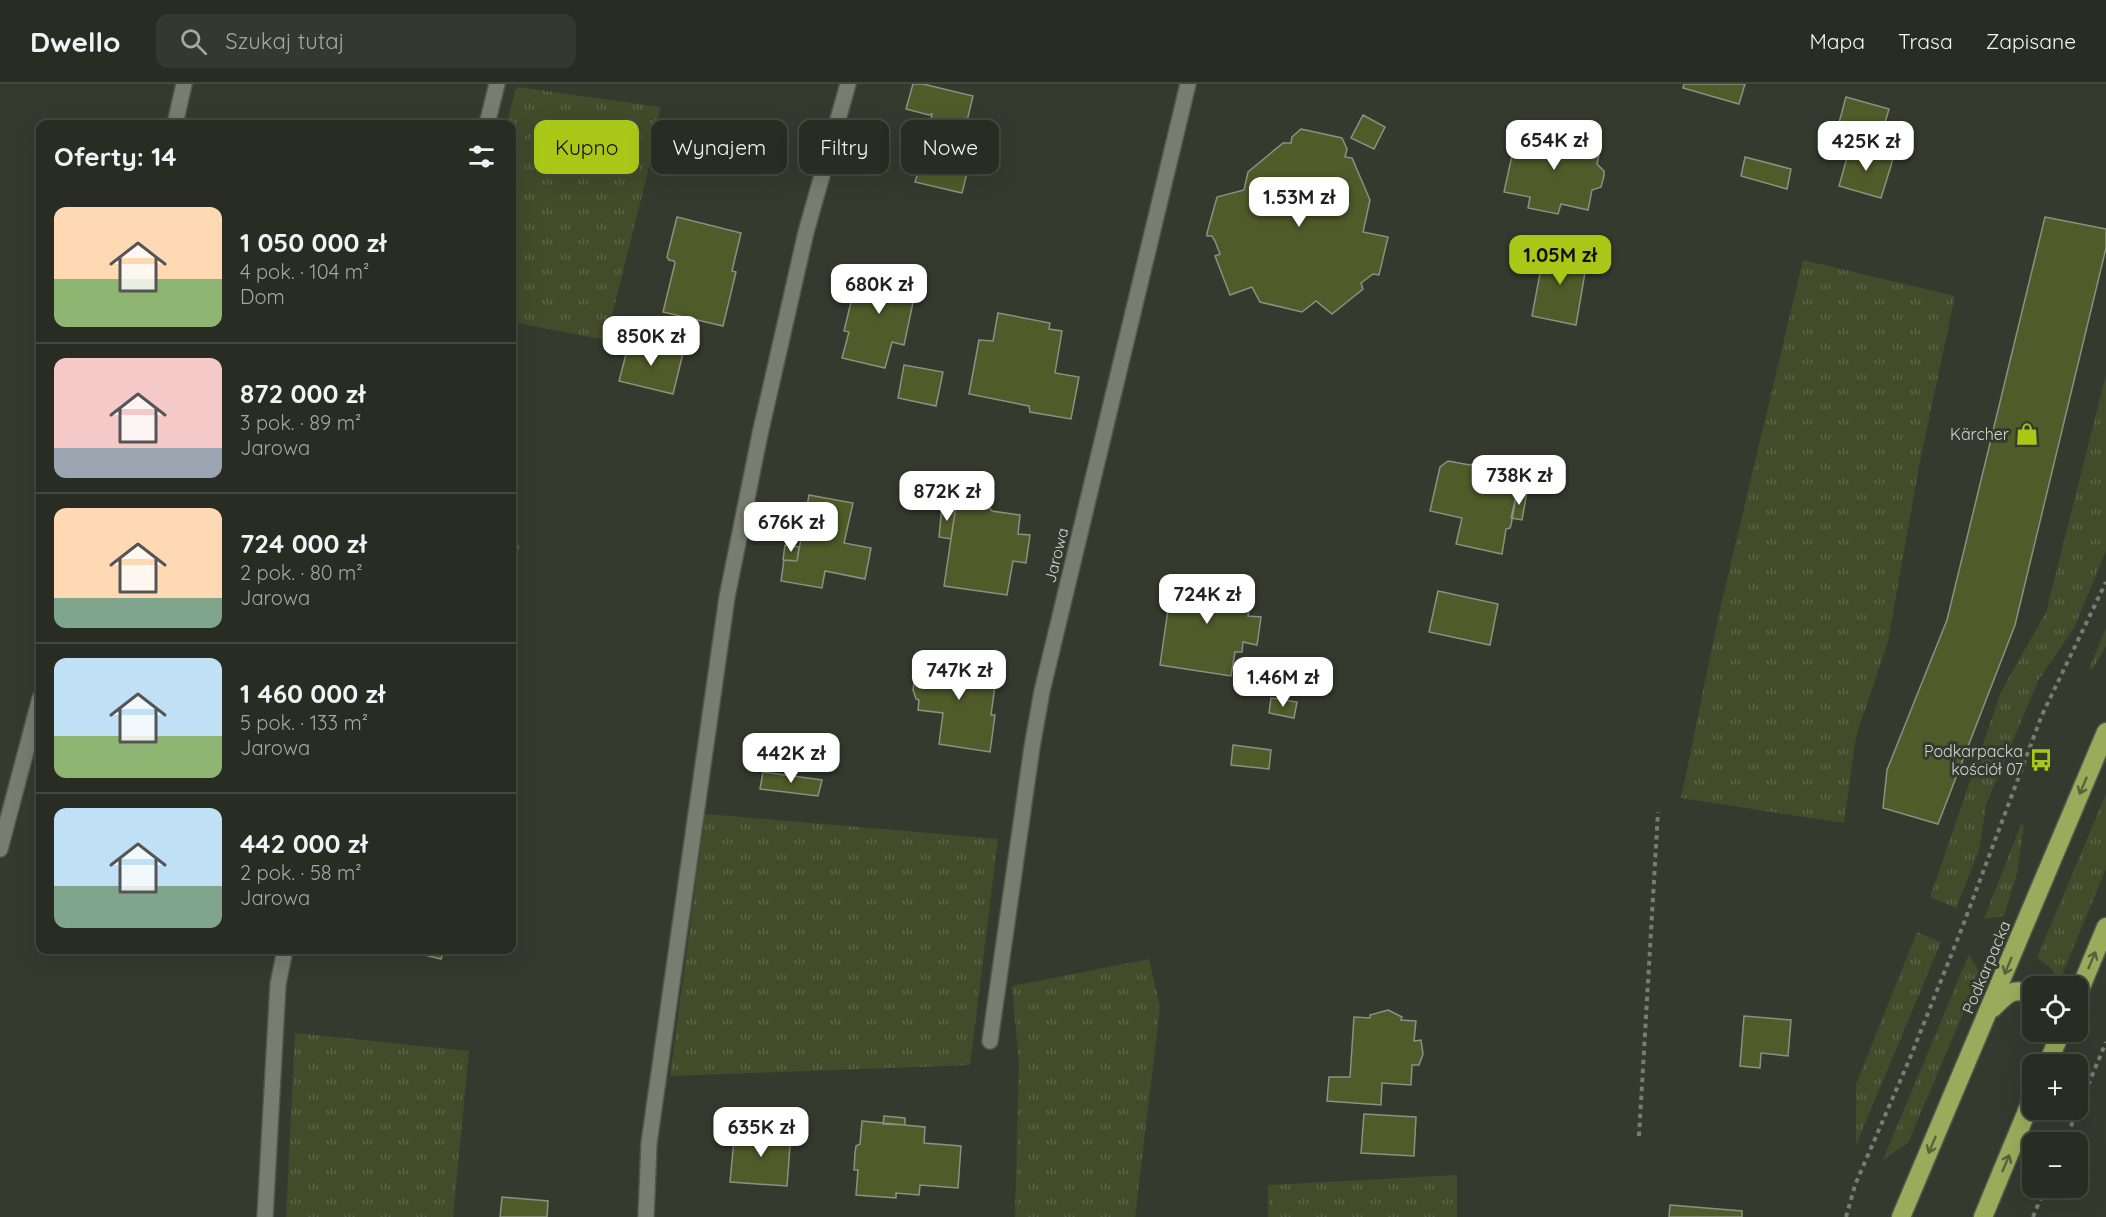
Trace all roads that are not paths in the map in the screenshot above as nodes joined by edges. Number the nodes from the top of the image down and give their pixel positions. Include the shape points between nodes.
1 (183, 84) edge
2 (497, 84) edge
3 (848, 84) edge
4 (1188, 84) edge
5 (176, 120) edge
6 (488, 120) edge
7 (36, 713) edge
8 (2106, 732) edge
9 (0, 849) edge
10 (2106, 927) edge
11 (284, 954) edge
12 (2086, 976) edge
13 (2022, 990) edge
14 (1988, 1014) junction
15 (990, 1041) dead end
16 (2024, 1120) edge
17 (265, 1217) edge
18 (646, 1217) edge
19 (1902, 1217) edge
20 (1983, 1217) edge

1 - 5 street
2 - 6 street
3 - 18 street via 806,232 727,597 649,1143
4 - 15 street, Jarowa via 1041,691
7 - 9 street
8 -> 14 highway, Podkarpacka
12 -> 10 highway
11 - 17 street via 278,984
13 - 14 highway via 2004,997
14 -> 19 highway, Podkarpacka
20 -> 16 highway

